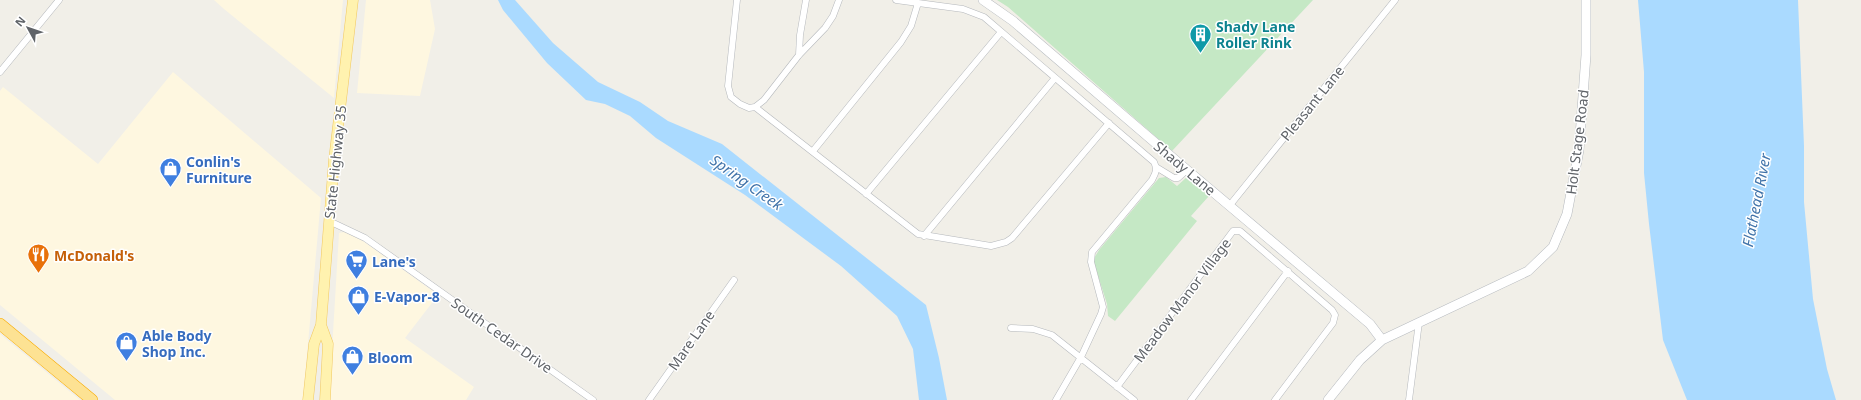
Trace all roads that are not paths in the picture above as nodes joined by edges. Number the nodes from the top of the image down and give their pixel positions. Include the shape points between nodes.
1 (59, 0) edge
2 (353, 0) edge
3 (737, 0) edge
4 (806, 0) edge
5 (839, 0) edge
6 (896, 0) edge
7 (983, 0) edge
8 (1395, 0) edge
9 (1586, 0) edge
10 (918, 3) junction
11 (1002, 32) junction
12 (799, 55) junction
13 (0, 72) edge
14 (1055, 78) junction
15 (755, 107) junction
16 (1109, 123) junction
17 (812, 151) junction
18 (1156, 166) junction
19 (1187, 170) junction
20 (866, 194) junction
21 (1230, 205) junction
22 (330, 221) junction
23 (924, 236) junction
24 (1288, 271) junction
25 (734, 280) dead end
26 (1419, 322) junction
27 (0, 324) edge
28 (321, 325) junction
29 (1011, 328) dead end
30 (1382, 340) junction
31 (1081, 357) junction
32 (1117, 387) junction
33 (92, 400) edge
34 (308, 400) edge
35 (325, 400) edge
36 (593, 400) edge
37 (649, 400) edge
38 (1056, 400) edge
39 (1134, 400) edge
40 (1191, 400) edge
41 (1275, 400) edge
42 (1328, 400) edge
43 (1409, 400) edge

1 - 13 street
2 - 22 main road, State Highway 35 via 334,160
3 - 15 street via 728,86 731,97 749,108
4 - 12 street
5 - 12 street via 825,28
6 - 10 street
7 - 19 main road, Shady Lane via 1013,21
8 - 21 street, Pleasant Lane
9 - 26 main road, Holt Stage Road via 1586,55 1579,150 1568,214 1553,247 1528,271
10 - 11 street via 976,13
10 - 17 street via 916,15 901,42
11 - 14 street
11 - 20 street
12 - 15 street via 764,100
14 - 16 street
14 - 23 street
15 - 17 street
16 - 18 street
16 - 23 street via 1006,242 991,246
17 - 20 street
18 - 19 street via 1174,178 1178,178
18 - 31 street via 1152,180 1092,252 1091,262 1103,307
19 - 21 main road, Shady Lane
20 - 23 street
21 - 30 main road, Shady Lane via 1370,324
22 - 28 main road, State Highway 35
22 - 36 street, South Cedar Drive via 365,238
24 - 32 street, Meadow Manor Village via 1240,231 1233,231
24 - 40 street
24 - 41 street, Meadow Manor Village via 1335,315 1333,323
25 - 37 street, Mare Lane
26 - 30 main road
26 - 43 street
27 - 33 highway
28 - 34 main road, State Highway 35 via 314,344
28 - 35 main road, State Highway 35 via 328,344
29 - 31 street via 1033,329 1052,335
30 - 42 main road via 1360,360
31 - 32 street
31 - 38 street
32 - 39 street

